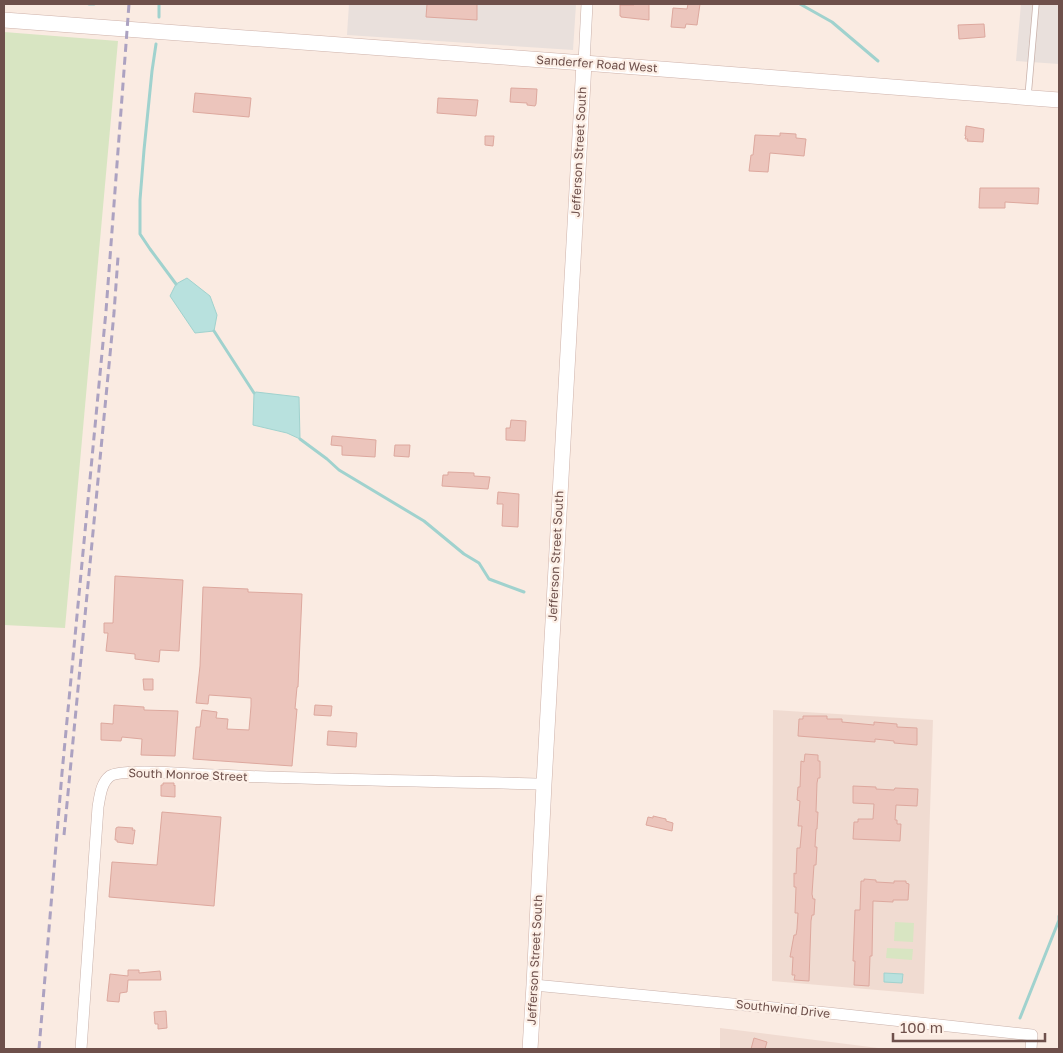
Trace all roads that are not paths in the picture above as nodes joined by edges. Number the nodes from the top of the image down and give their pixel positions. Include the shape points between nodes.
1 (587, 4) edge
2 (1036, 4) edge
3 (4, 20) edge
4 (584, 63) junction
5 (1028, 98) junction
6 (1059, 100) edge
7 (544, 784) junction
8 (534, 984) junction
9 (81, 1049) edge
10 (530, 1049) edge
11 (1031, 1049) edge

1 - 4 street
2 - 5 lane
3 - 4 street, Sanderfer Road West
4 - 5 street, Sanderfer Road West
4 - 7 street, Jefferson Street South
5 - 6 street, Sanderfer Road West
7 - 8 street, Jefferson Street South
7 - 9 street, South Monroe Street via 162,772 111,775 103,784 98,807
8 - 10 street, Jefferson Street South
8 - 11 street, Southwind Drive via 1032,1035

